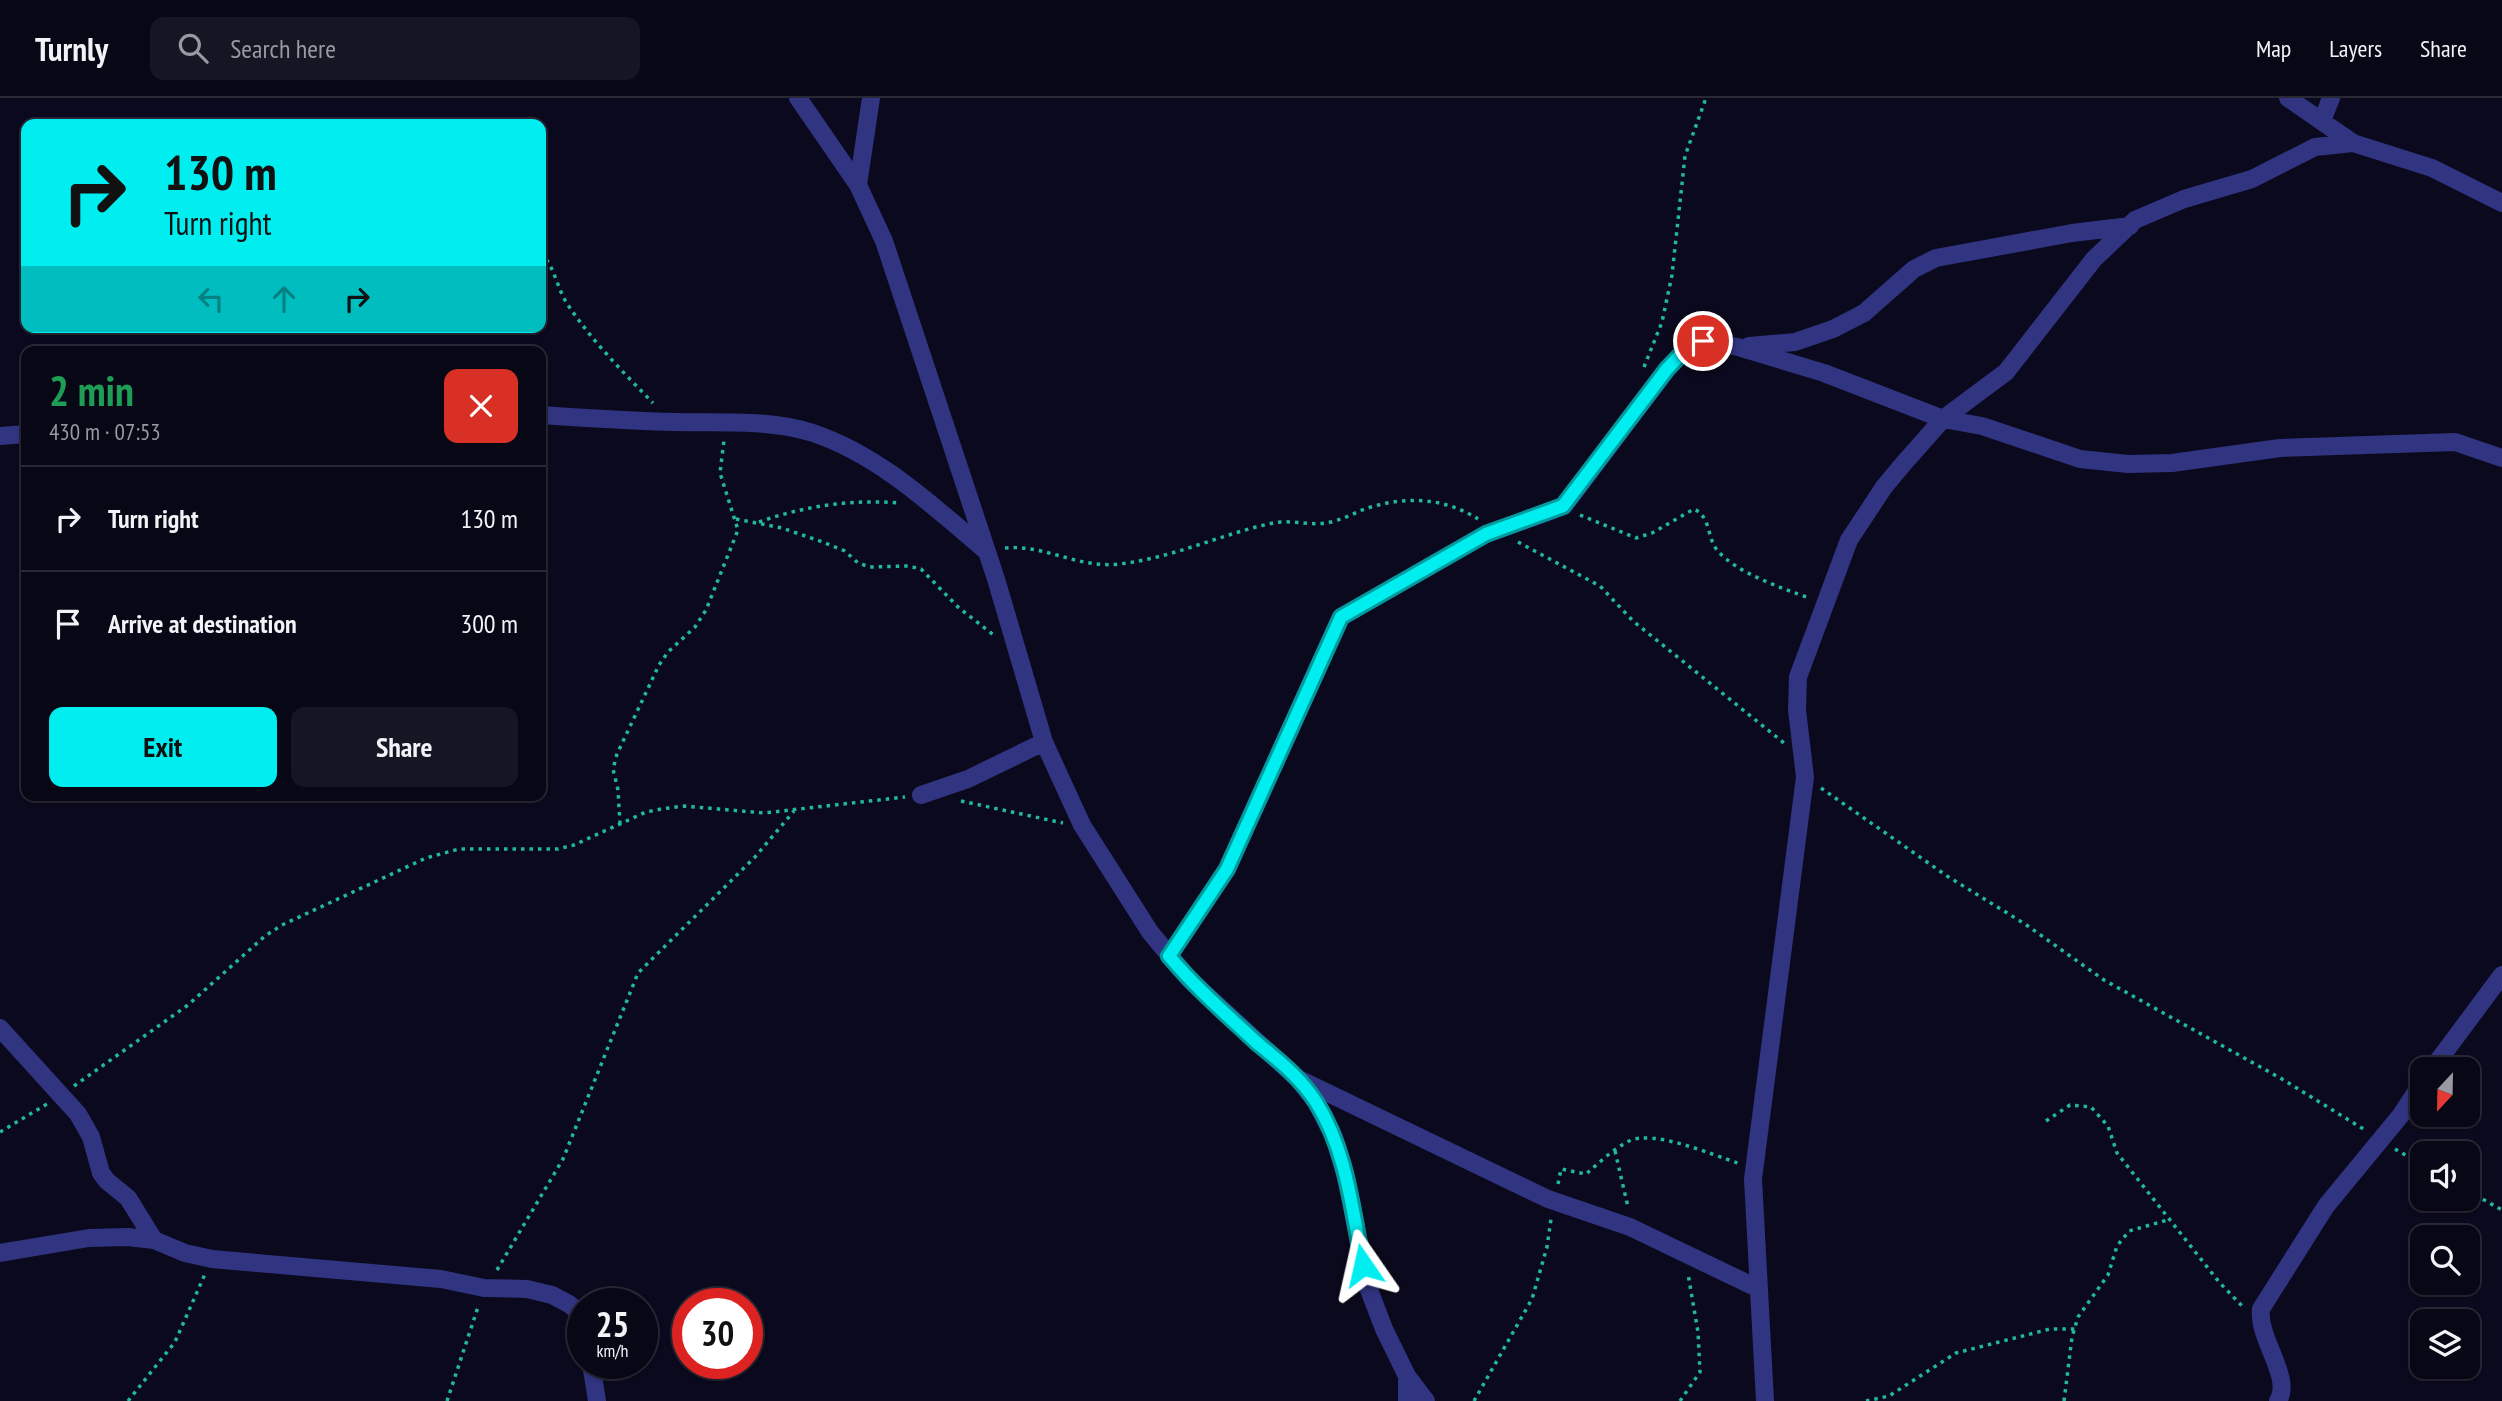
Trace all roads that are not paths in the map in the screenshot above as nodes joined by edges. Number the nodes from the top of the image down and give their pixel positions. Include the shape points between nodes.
1 (798, 98) edge
2 (871, 98) edge
3 (2288, 98) edge
4 (2331, 98) edge
5 (2322, 121) junction
6 (2353, 143) junction
7 (858, 185) junction
8 (2502, 203) edge
9 (2130, 226) junction
10 (1738, 346) junction
11 (546, 415) edge
12 (1943, 419) junction
13 (21, 434) edge
14 (0, 436) edge
15 (2502, 458) edge
16 (985, 550) junction
17 (1044, 742) junction
18 (921, 795) road end
19 (1169, 956) junction
20 (2502, 975) edge
21 (0, 1028) edge
22 (2441, 1057) edge
23 (1298, 1079) junction
24 (2410, 1100) edge
25 (155, 1240) junction
26 (0, 1253) edge
27 (1759, 1289) junction
28 (567, 1303) edge
29 (1408, 1376) junction
30 (594, 1379) edge
31 (597, 1401) edge
32 (1407, 1401) edge
33 (1426, 1401) edge
34 (1765, 1401) edge
35 (2278, 1401) edge

1 - 7 street
2 - 7 street
3 - 5 street
4 - 5 street
5 - 6 street
6 - 8 street via 2432,168
6 - 9 street via 2315,148 2252,179 2184,199 2134,220
7 - 16 street via 884,241
9 - 10 street via 1936,258 1914,269 1864,313 1833,328 1795,342
9 - 12 street via 2094,259 2006,372
10 - 12 street
10 - 19 street via 1703,341 1690,345 1563,506 1495,530 1341,617 1227,869
11 - 16 street via 776,424 815,434 893,476
12 - 15 street via 1982,426 2080,459 2117,463 2172,463 2280,448 2455,442
12 - 27 street via 1884,486 1849,540 1797,677 1805,777 1754,1168
13 - 14 street
16 - 17 street
17 - 18 street via 968,779
17 - 19 street via 1082,825
19 - 23 street
20 - 22 street
21 - 25 street via 85,1125 101,1172 128,1198
23 - 27 street via 1554,1201 1630,1227
23 - 29 street via 1334,1137 1368,1287
24 - 35 street via 2326,1206 2261,1309 2261,1327 2283,1383
25 - 26 street via 89,1238
25 - 28 street via 212,1259 527,1289
27 - 34 street
29 - 32 street
29 - 33 street
30 - 31 street

